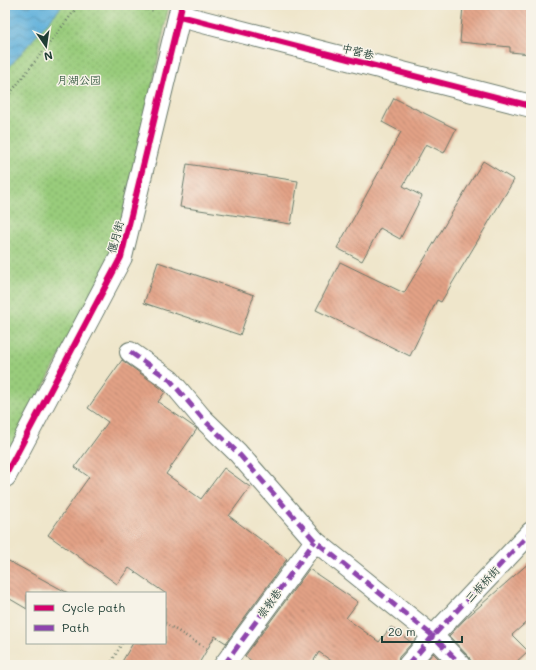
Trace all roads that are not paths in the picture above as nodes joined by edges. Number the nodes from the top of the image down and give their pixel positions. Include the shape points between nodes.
1 (175, 11) edge
2 (531, 106) edge
3 (130, 352) dead end
4 (5, 476) edge
5 (531, 532) edge
6 (315, 541) junction
7 (433, 636) junction
8 (226, 663) edge
9 (408, 665) edge
10 (461, 665) edge

1 - 2 street, 中营巷
1 - 4 street, 偃月街 via 121,258
3 - 6 street via 170,380 202,418 238,452
5 - 7 street, 三板桥街
6 - 7 street
6 - 8 street, 崇教巷
7 - 9 street, 三板桥街
7 - 10 street

